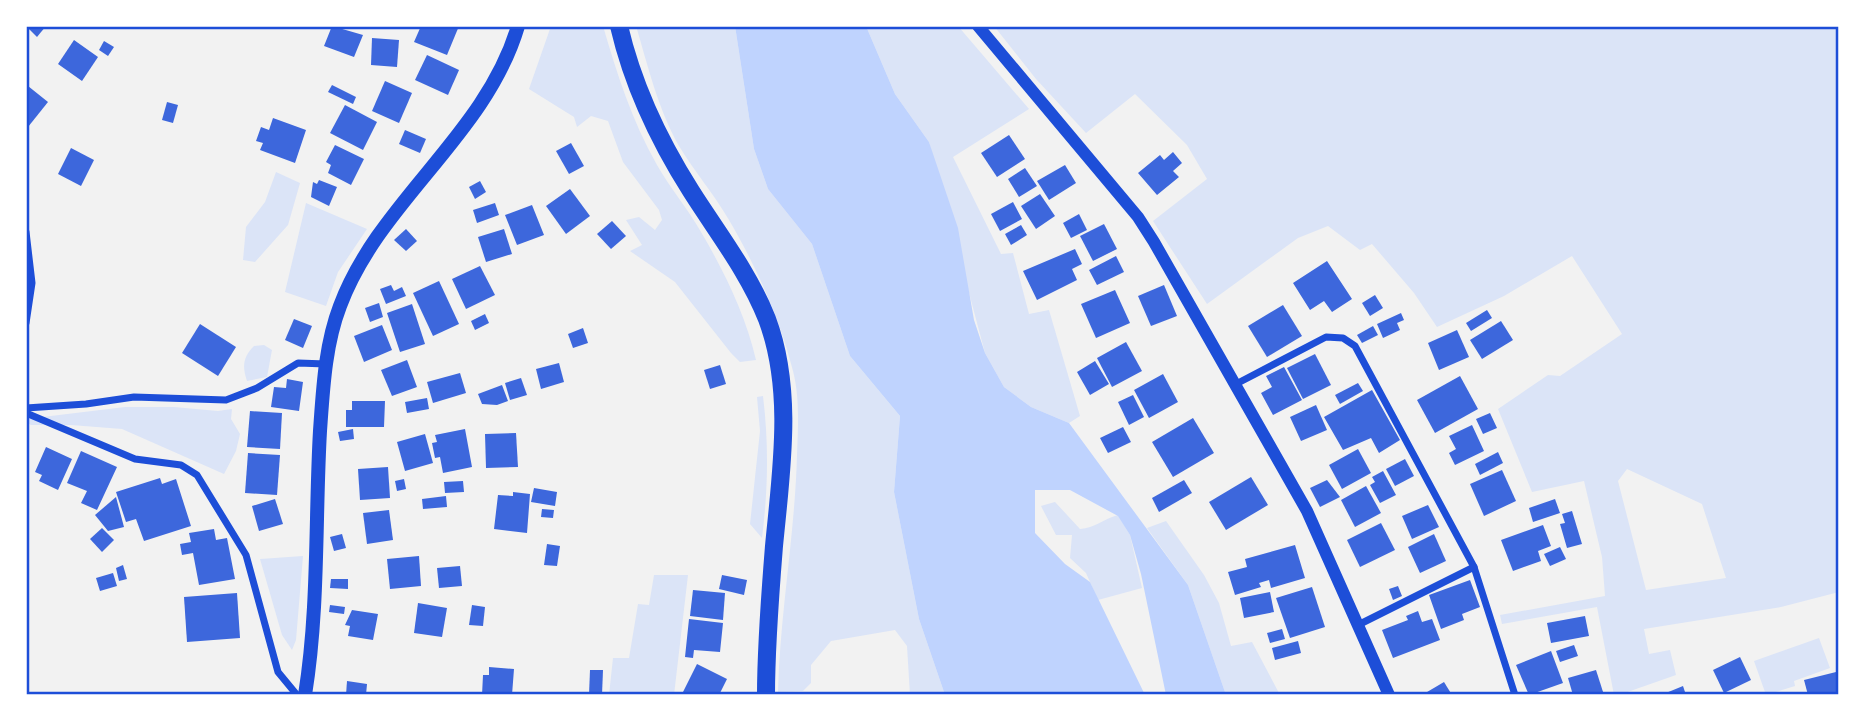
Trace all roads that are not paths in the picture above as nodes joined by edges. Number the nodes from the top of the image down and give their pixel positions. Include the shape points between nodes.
1 (518, 26) edge
2 (619, 26) edge
3 (978, 26) edge
4 (26, 232) edge
5 (26, 323) edge
6 (326, 364) junction
7 (1236, 384) junction
8 (26, 410) edge
9 (1474, 567) junction
10 (1358, 625) junction
11 (297, 695) edge
12 (305, 695) edge
13 (766, 695) edge
14 (1389, 695) edge
15 (1516, 695) edge

1 - 6 main road via 493,82 359,266 340,306
2 - 13 main road via 653,125 750,285 775,351 783,439
3 - 7 street via 1138,217
4 - 5 street via 32,283
6 - 8 street via 298,363 226,400 134,397
6 - 12 main road
7 - 9 street via 1320,338 1331,335 1350,341 1363,357
7 - 10 street via 1307,511
8 - 11 street via 135,459 181,465 197,475 246,555 278,672
9 - 10 street
9 - 15 street
10 - 14 street

